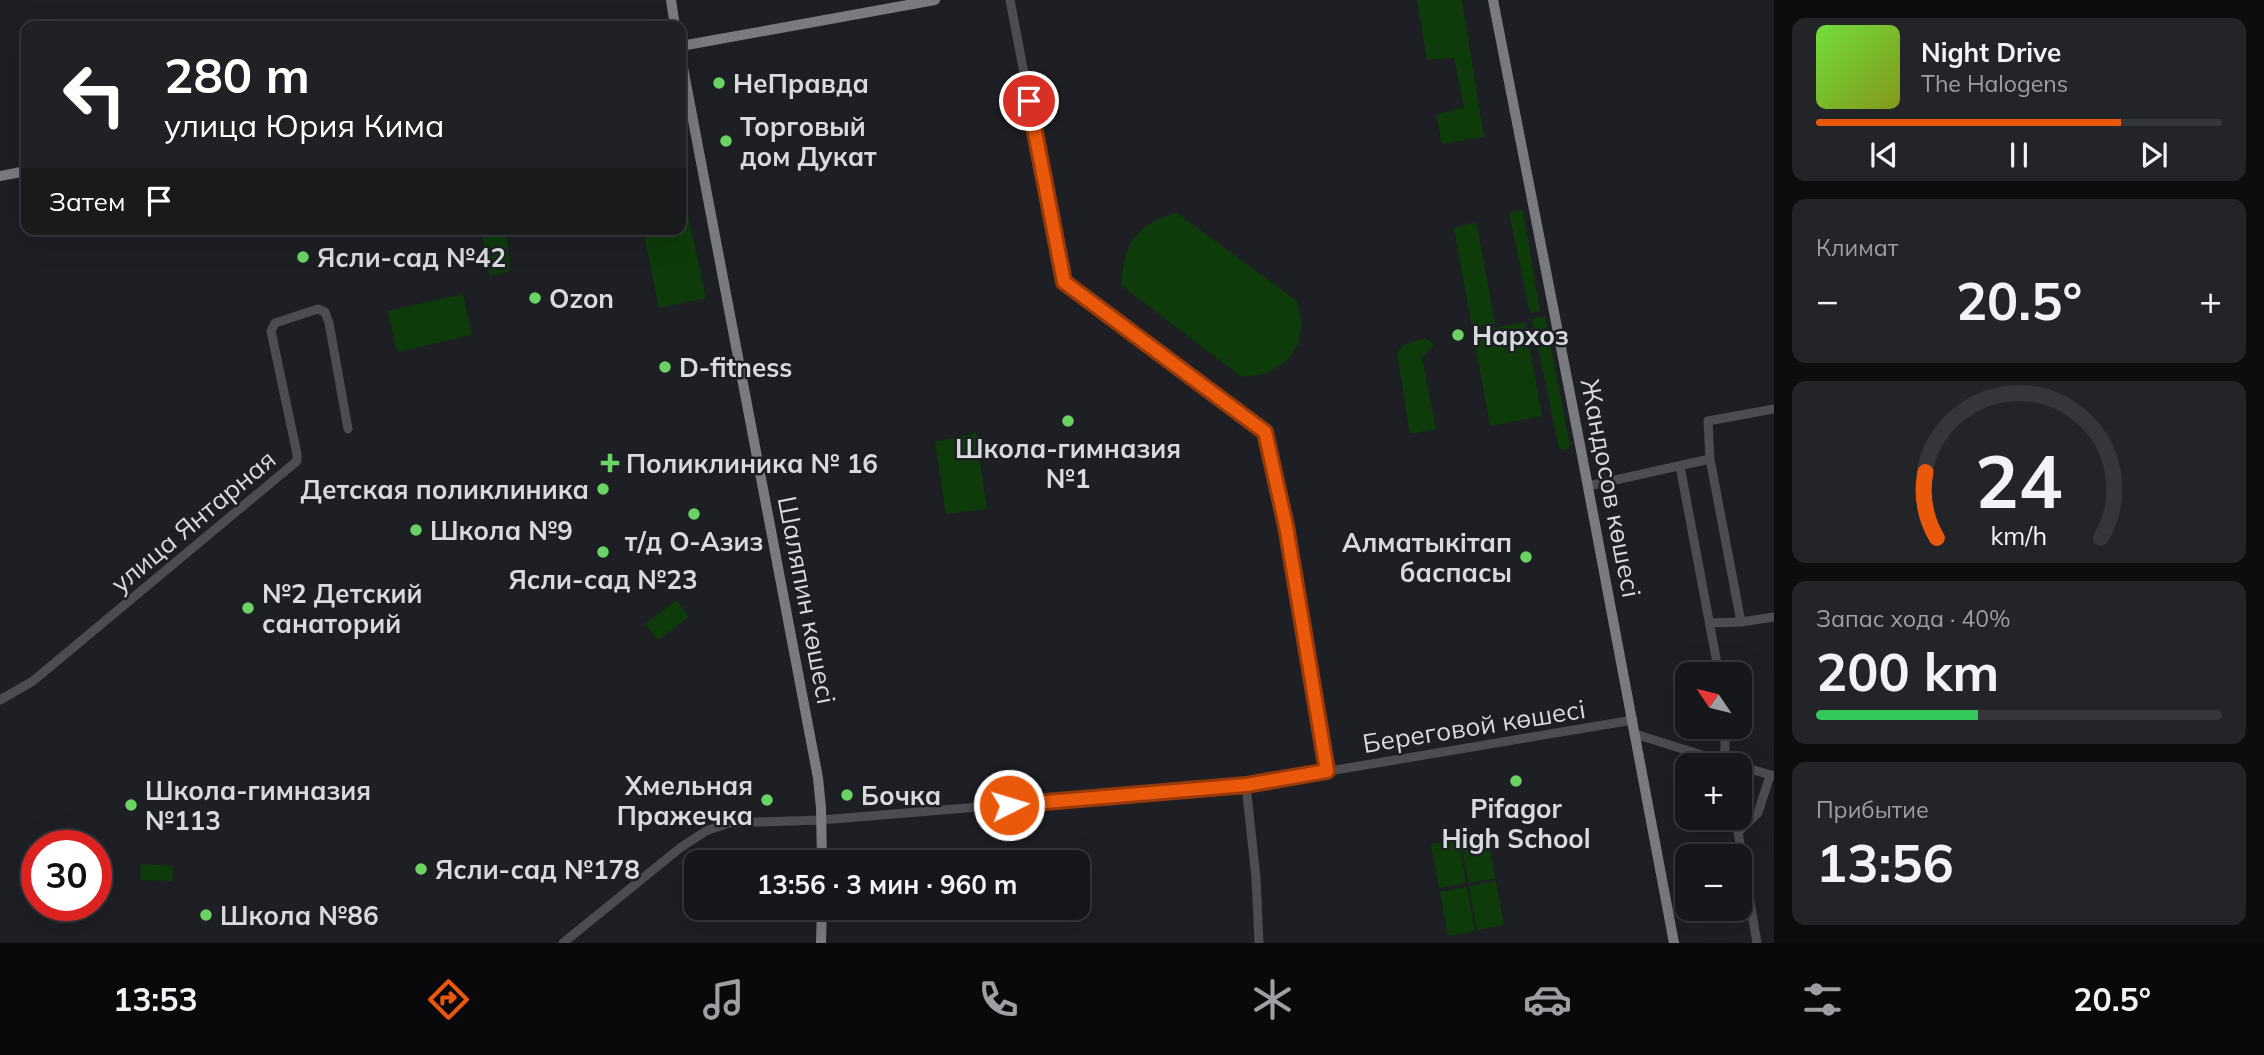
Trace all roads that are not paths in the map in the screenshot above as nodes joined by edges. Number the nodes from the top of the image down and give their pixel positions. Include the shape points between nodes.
1 (671, 0) edge
2 (935, 0) edge
3 (1010, 0) edge
4 (1493, 0) edge
5 (674, 21) edge
6 (686, 45) edge
7 (686, 83) edge
8 (21, 172) edge
9 (0, 176) edge
10 (1774, 409) edge
11 (348, 429) dead end
12 (1710, 458) junction
13 (1681, 466) junction
14 (1588, 486) junction
15 (1774, 617) edge
16 (1741, 622) junction
17 (1711, 623) junction
18 (1717, 662) edge
19 (0, 700) edge
20 (1633, 720) junction
21 (1635, 734) junction
22 (1696, 753) edge
23 (1752, 770) edge
24 (1327, 771) junction
25 (1772, 776) edge
26 (1246, 785) junction
27 (821, 820) junction
28 (822, 850) edge
29 (822, 920) edge
30 (563, 943) edge
31 (821, 943) edge
32 (1259, 943) edge
33 (1674, 943) edge
34 (1757, 943) edge

1 - 5 main road
2 - 6 main road
3 - 24 street via 1064,282 1265,432 1286,526
4 - 14 main road, Жандосов көшесі
7 - 27 main road, Шаляпин көшесі via 818,778
8 - 9 main road
10 - 12 street via 1708,421
11 - 19 street, улица Янтарная via 325,312 317,309 275,323 271,331 297,461 33,681
12 - 13 street
12 - 16 street
13 - 14 street
13 - 17 street
14 - 20 main road, Жандосов көшесі
15 - 16 street
16 - 17 street
17 - 18 street
20 - 21 main road, Жандосов көшесі
20 - 24 street, Береговой көшесі
21 - 22 street
21 - 33 main road, Жандосов көшесі
23 - 25 street
24 - 26 street, Береговой көшесі
25 - 34 street via 1758,813 1738,832
26 - 27 street, Береговой көшесі
26 - 32 street
27 - 28 main road, Шаляпин көшесі
27 - 30 street, Береговой көшесі via 741,821 706,831
29 - 31 main road

